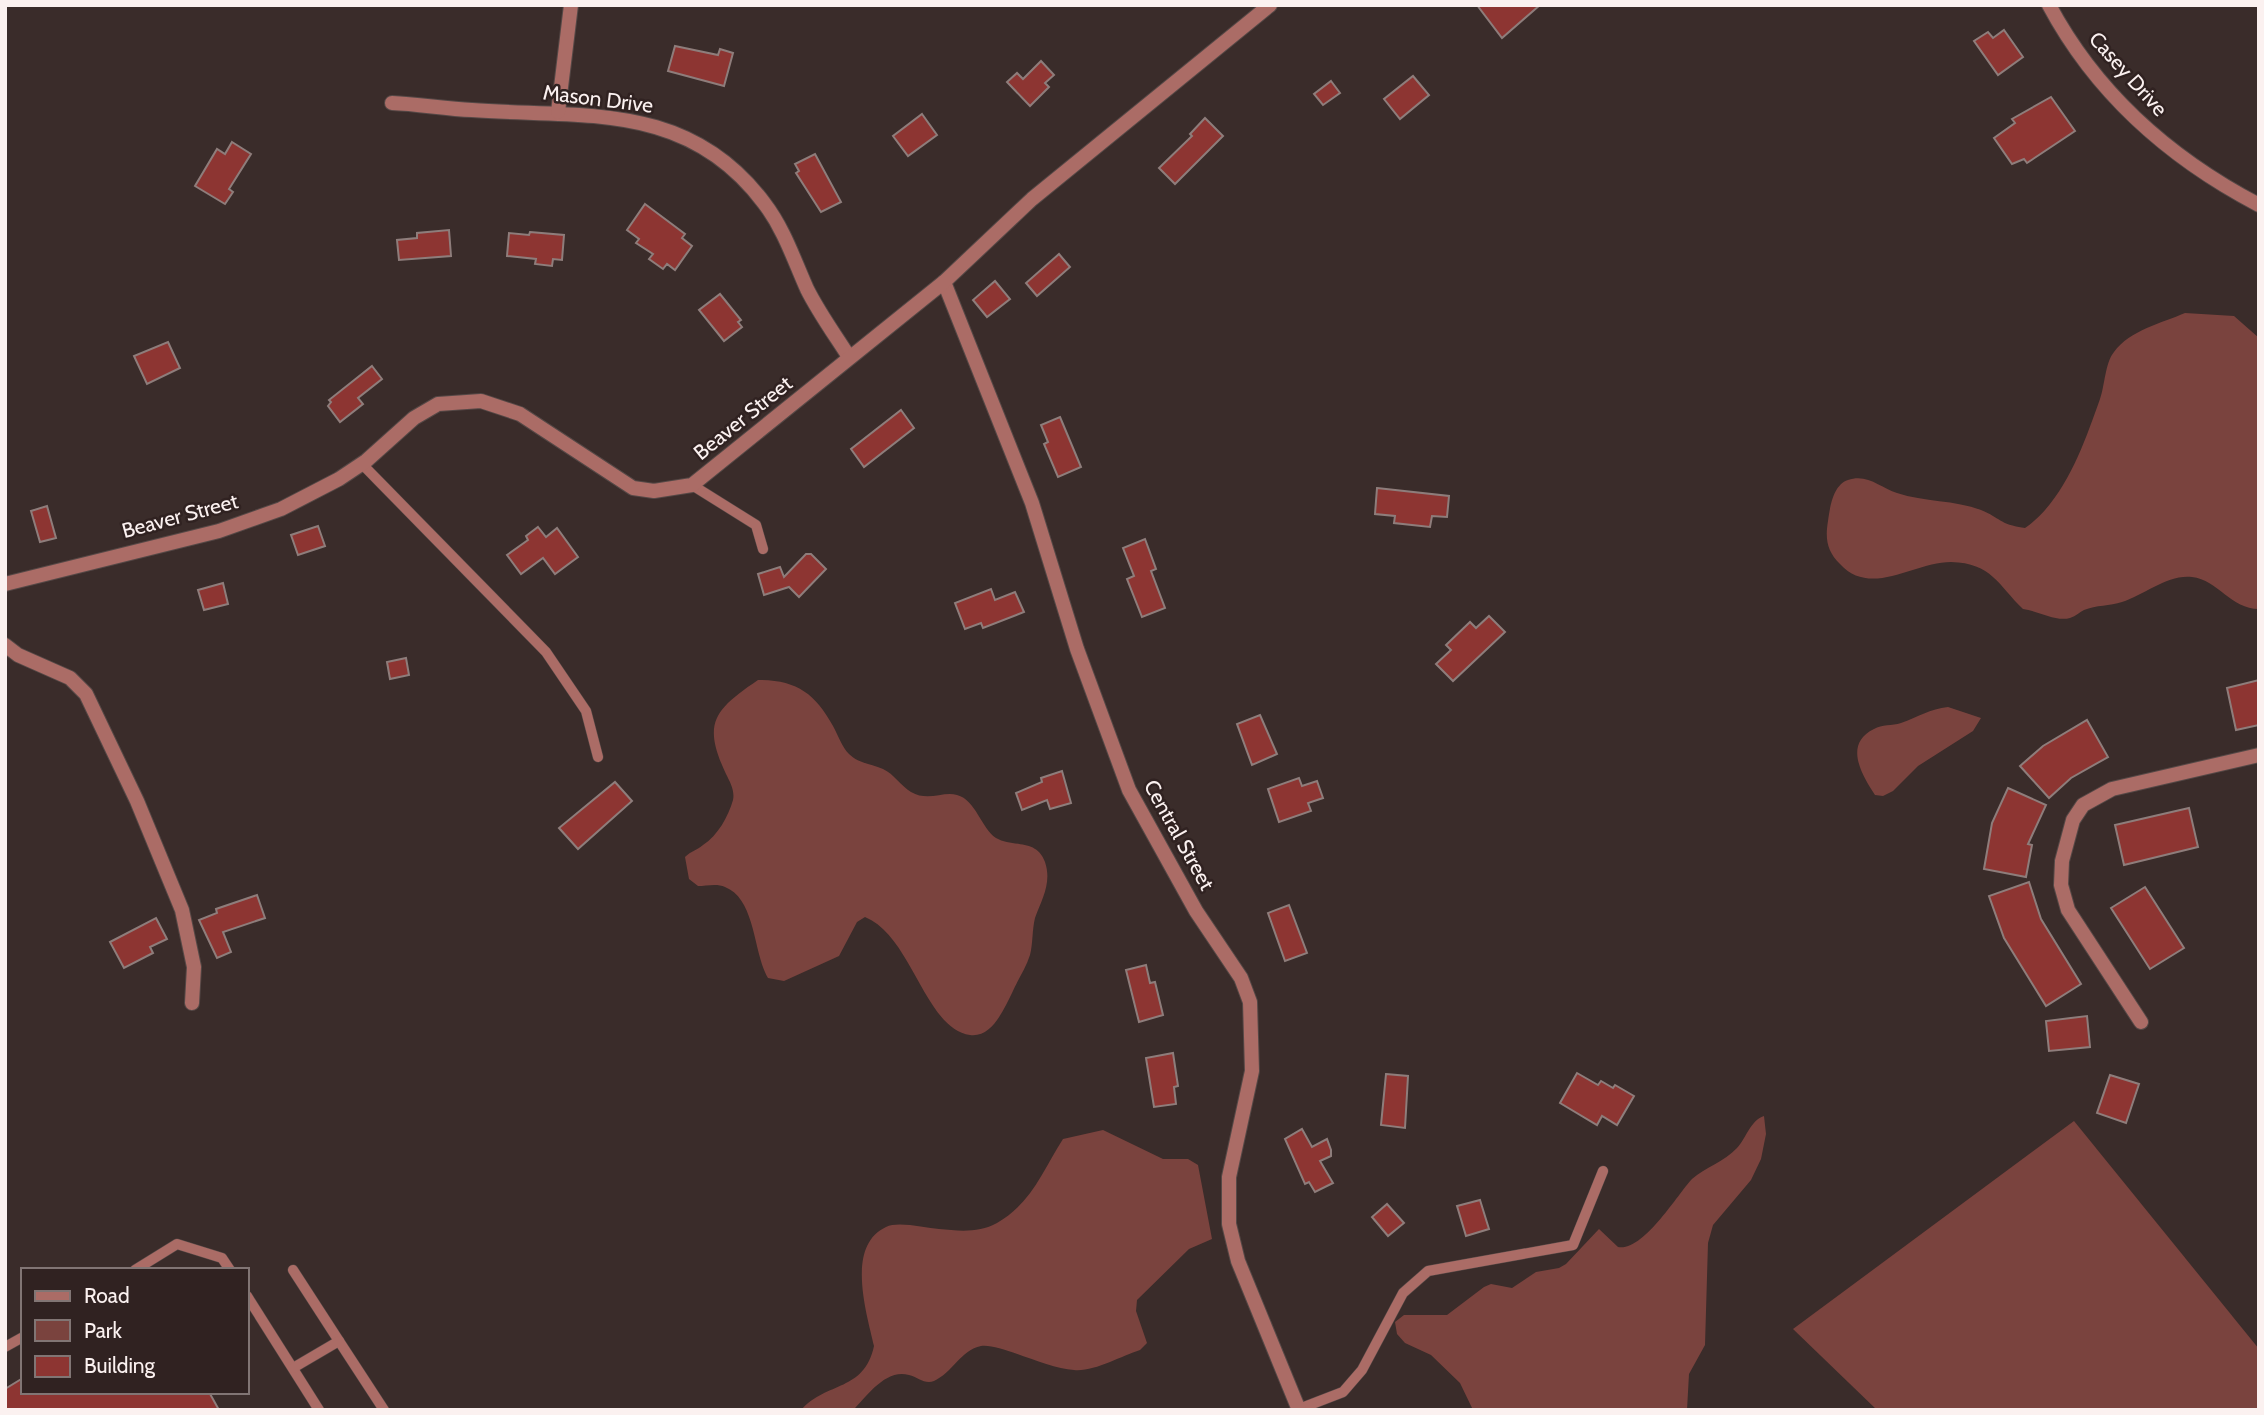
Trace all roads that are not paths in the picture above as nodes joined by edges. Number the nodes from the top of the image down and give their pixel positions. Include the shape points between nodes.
1 (571, 5) edge
2 (1270, 5) edge
3 (2049, 5) edge
4 (392, 103) dead end
5 (558, 112) junction
6 (2259, 205) edge
7 (944, 282) junction
8 (849, 357) junction
9 (362, 464) junction
10 (692, 485) junction
11 (764, 549) dead end
12 (5, 584) edge
13 (5, 645) edge
14 (2259, 755) edge
15 (598, 757) dead end
16 (192, 1003) dead end
17 (2141, 1022) dead end
18 (1603, 1171) dead end
19 (138, 1268) edge
20 (229, 1268) edge
21 (292, 1270) dead end
22 (248, 1299) edge
23 (21, 1338) edge
24 (339, 1341) junction
25 (5, 1347) edge
26 (293, 1368) junction
27 (1299, 1409) edge
28 (319, 1410) edge
29 (384, 1410) edge

1 - 5 street
2 - 7 street, Beaver Street via 1032,199
3 - 6 street, Casey Drive via 2064,33 2134,119 2225,187
4 - 5 street, Mason Drive
5 - 8 street, Mason Drive via 643,122 693,141 724,160 765,204 808,291
7 - 8 street, Beaver Street
7 - 27 street, Central Street via 1032,503 1077,649 1129,790 1196,911 1241,978 1250,1002 1252,1071 1229,1177 1229,1224 1238,1261
8 - 10 street, Beaver Street
9 - 10 street, Beaver Street via 414,418 438,404 481,401 541,426 633,488 654,491
9 - 12 street, Beaver Street via 312,495 219,531
9 - 15 lane via 546,652 586,711
10 - 11 lane via 756,525
13 - 16 street via 70,678 86,694 182,910 194,967
14 - 17 street via 2112,789 2083,805 2073,820 2062,861 2061,885 2068,911
18 - 27 lane via 1573,1245 1428,1271 1403,1293 1362,1370 1343,1392
19 - 20 lane via 177,1244 222,1258
21 - 24 lane
22 - 26 lane
23 - 25 lane
24 - 26 lane
24 - 29 lane
26 - 28 lane

